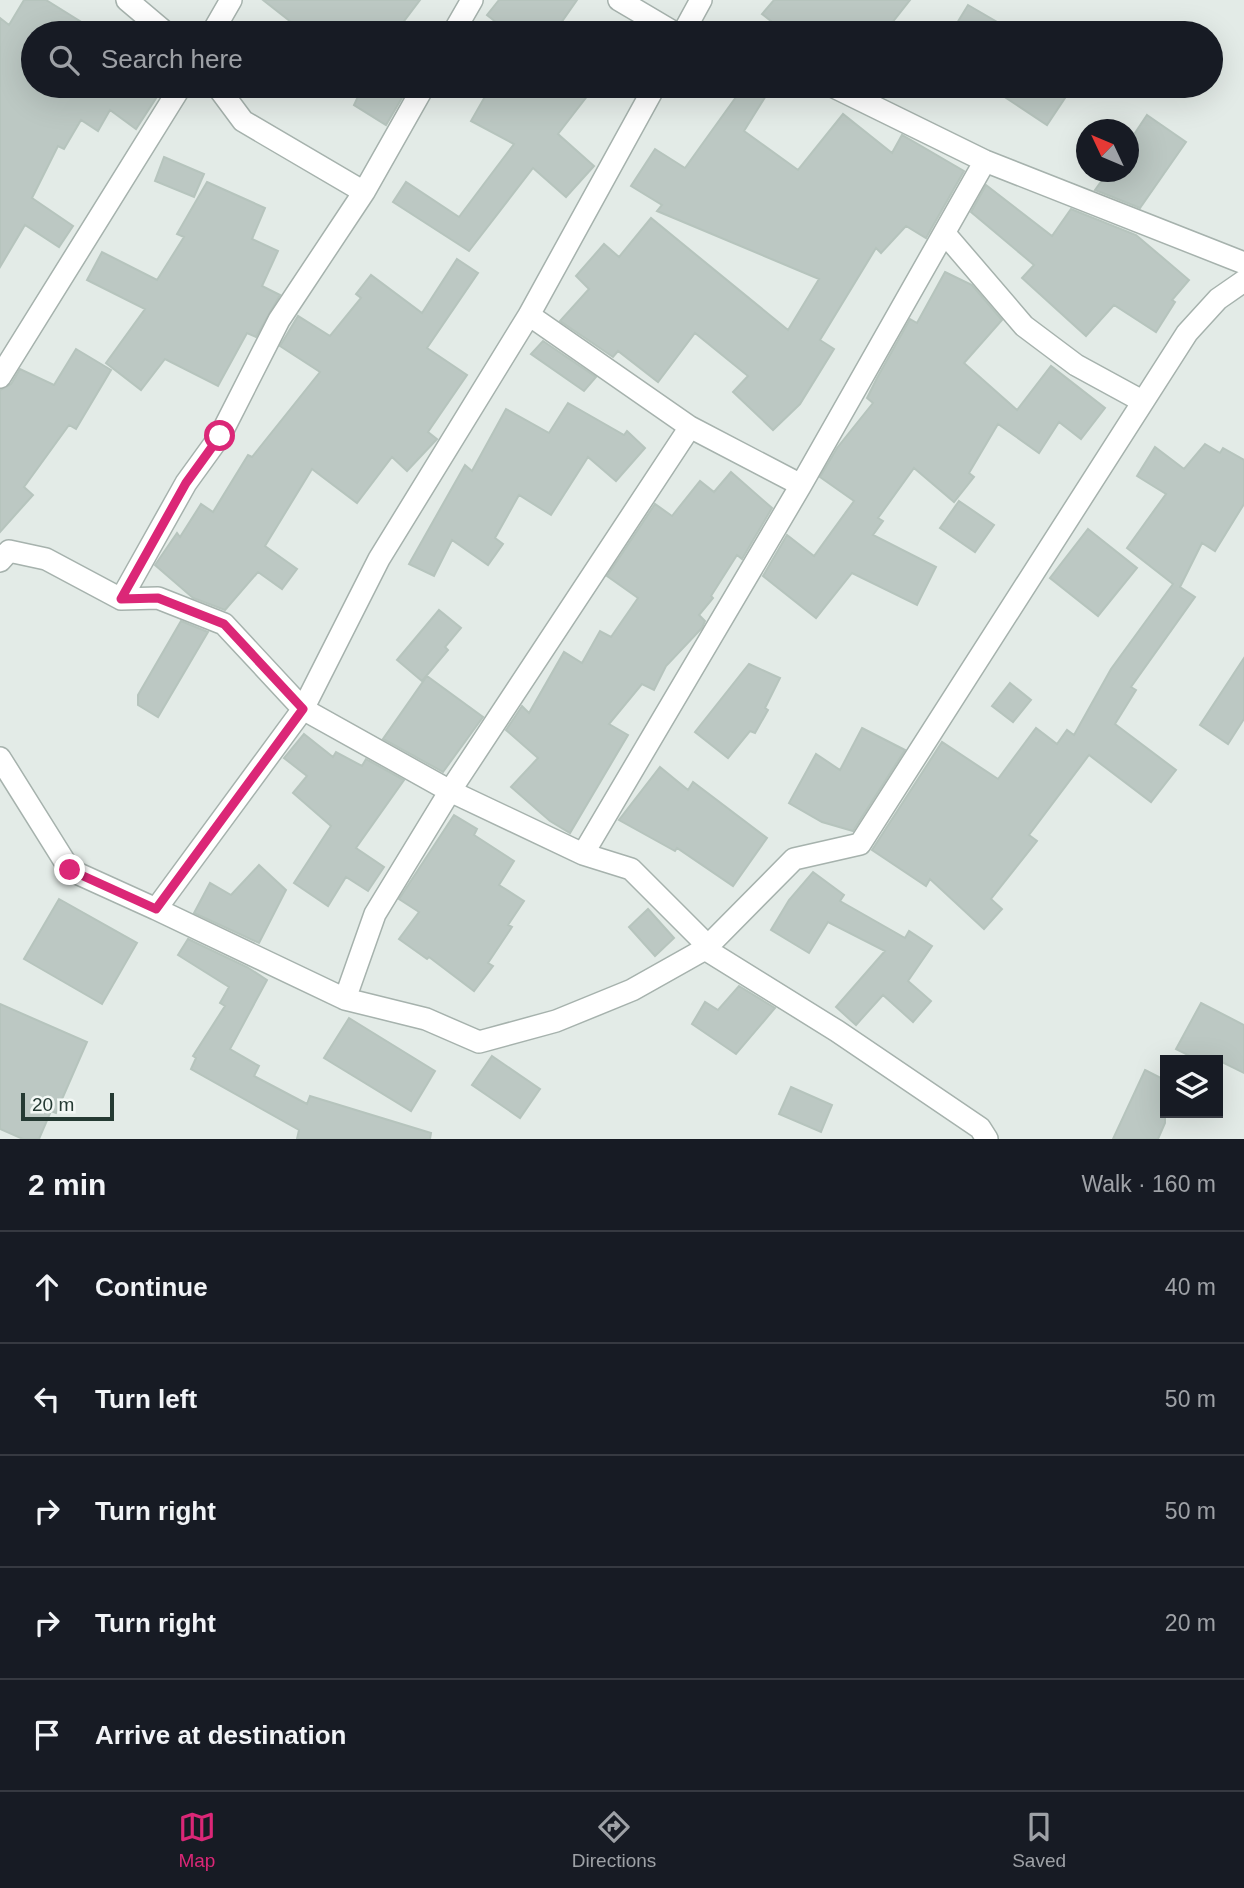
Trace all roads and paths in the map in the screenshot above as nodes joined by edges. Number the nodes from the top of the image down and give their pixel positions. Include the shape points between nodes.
1 (127, 0) edge
2 (231, 0) edge
3 (472, 0) edge
4 (619, 0) edge
5 (701, 0) edge
6 (152, 21) edge
7 (219, 21) edge
8 (460, 21) edge
9 (655, 21) edge
10 (690, 21) edge
11 (174, 98) edge
12 (226, 98) edge
13 (417, 98) edge
14 (648, 98) edge
15 (856, 98) edge
16 (985, 161) junction
17 (363, 192) junction
18 (946, 235) junction
19 (1244, 263) edge
20 (1244, 281) edge
21 (529, 315) junction
22 (0, 377) edge
23 (1142, 401) junction
24 (690, 427) junction
25 (801, 485) junction
26 (0, 561) edge
27 (121, 599) junction
28 (303, 709) junction
29 (0, 758) edge
30 (450, 791) junction
31 (583, 854) junction
32 (156, 909) junction
33 (705, 949) junction
34 (345, 999) junction
35 (987, 1139) edge

1 - 6 street
2 - 7 street
3 - 8 street
4 - 9 street
5 - 10 street
11 - 22 street
12 - 17 street via 243,121
13 - 17 street
14 - 21 street
15 - 16 street
16 - 18 street
16 - 19 street
17 - 27 street via 279,320 220,436 186,483
18 - 23 street via 1024,326 1076,365
18 - 25 street
20 - 23 street via 1218,299 1187,333
21 - 24 street
21 - 28 street via 379,559
23 - 33 street via 860,844 794,859
24 - 25 street
24 - 30 street
25 - 31 street
26 - 27 street via 9,551 47,559
27 - 28 street via 158,598 224,624
28 - 30 street
28 - 32 street
29 - 32 street via 70,870
30 - 31 street
30 - 34 street via 375,914
31 - 33 street via 631,869 701,938
32 - 34 street
33 - 34 street via 620,995 556,1021 479,1042 426,1019
33 - 35 street via 958,1113 980,1128

